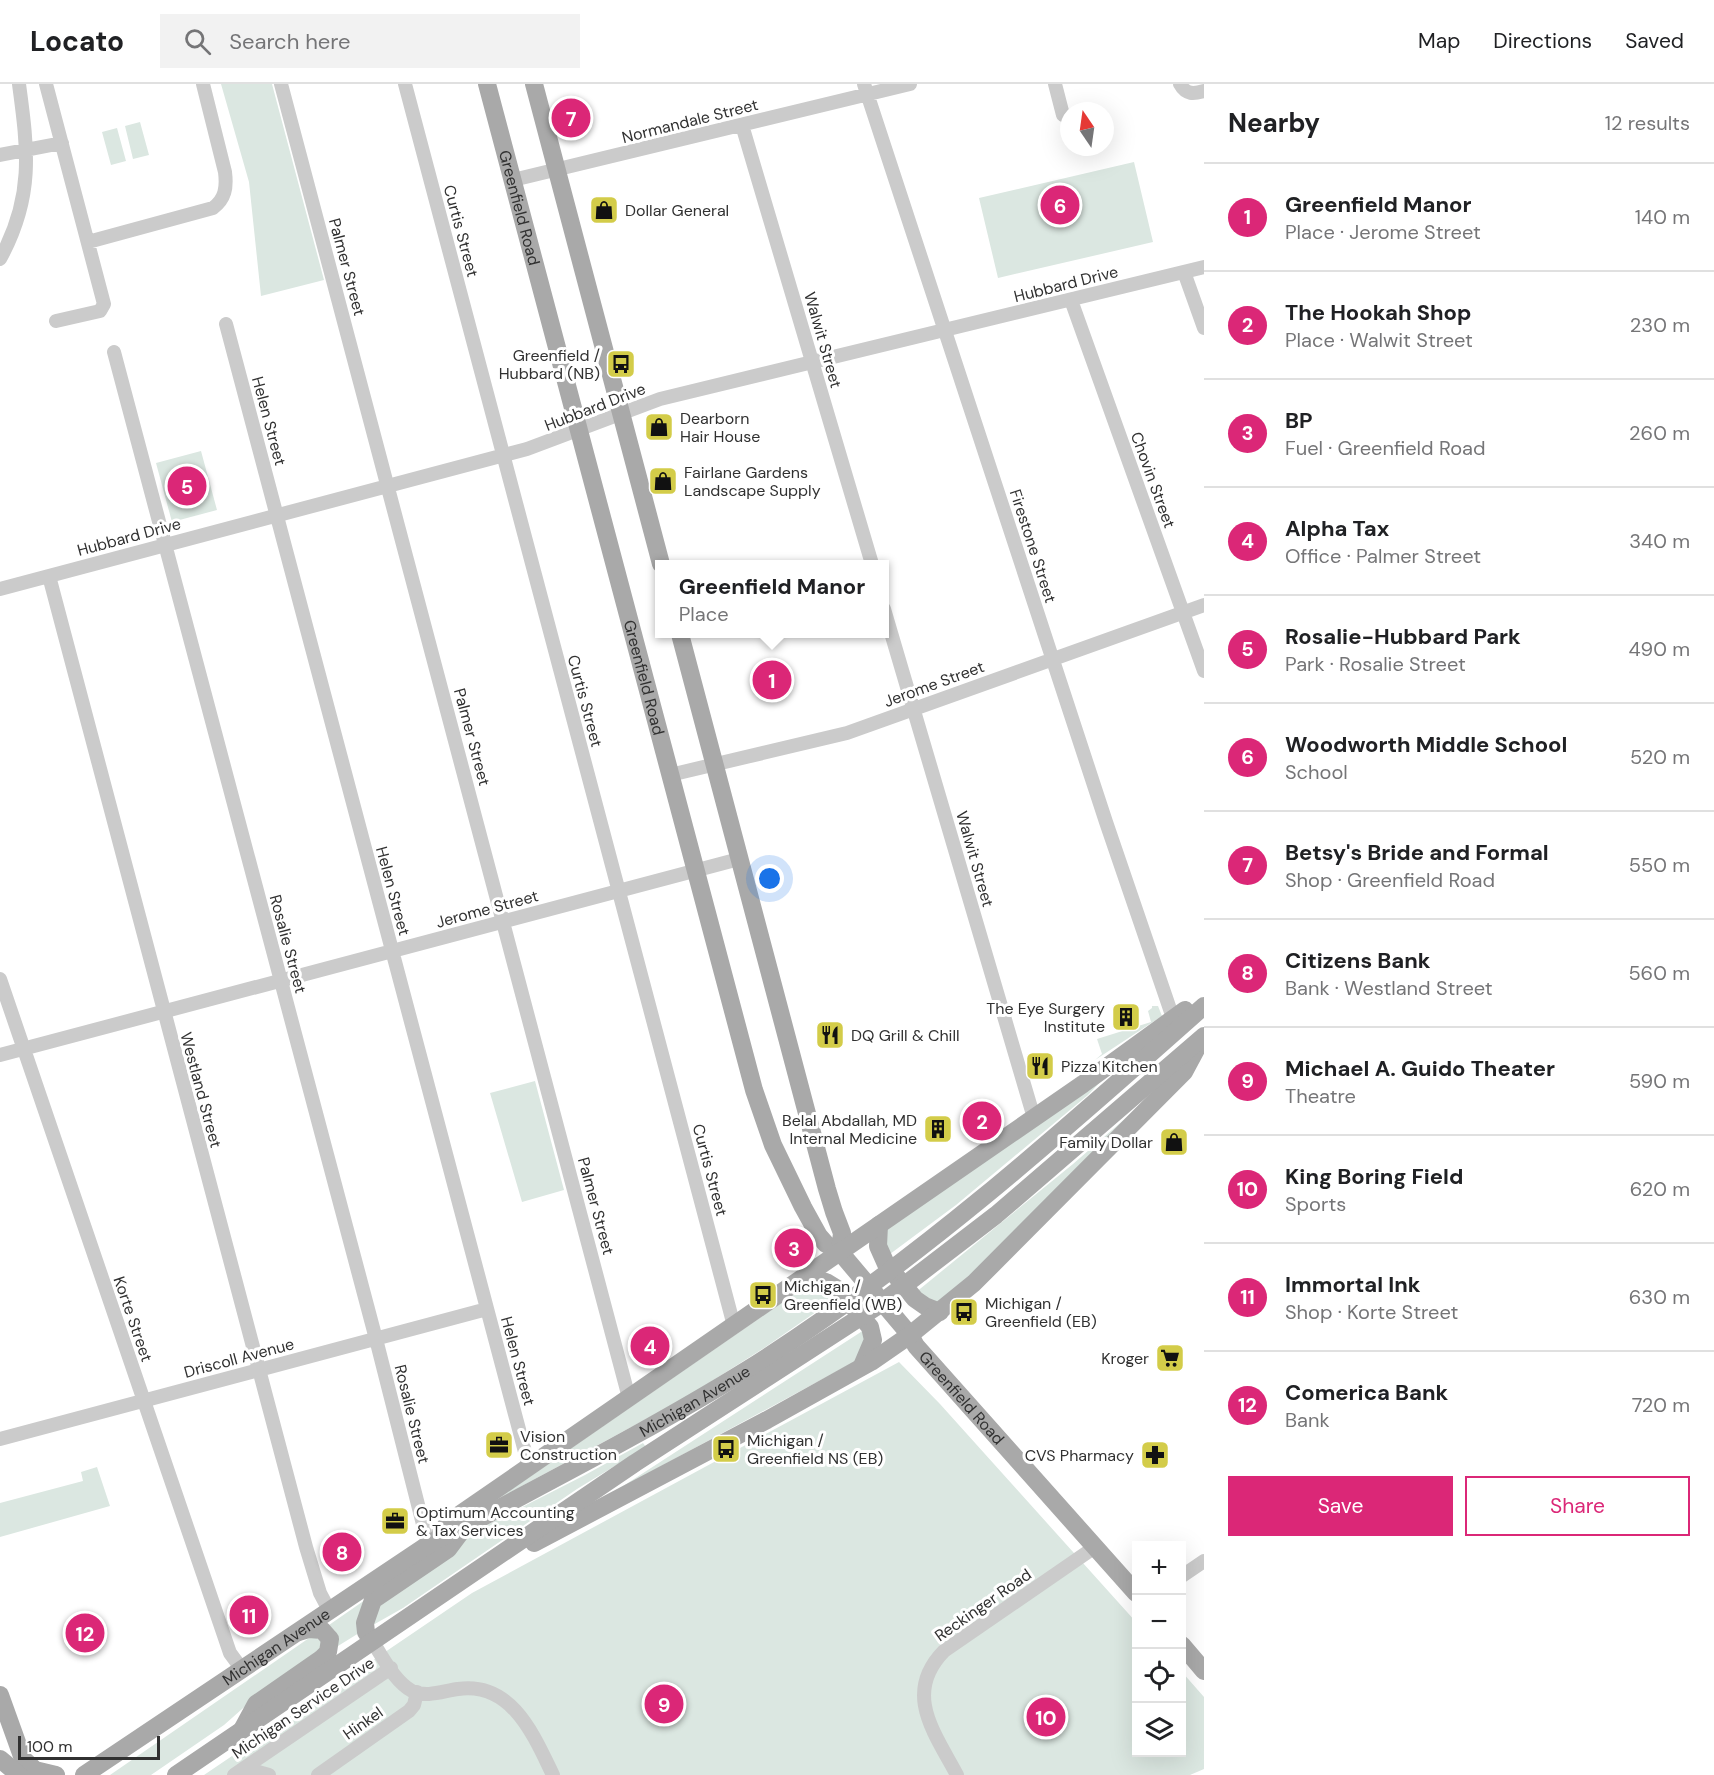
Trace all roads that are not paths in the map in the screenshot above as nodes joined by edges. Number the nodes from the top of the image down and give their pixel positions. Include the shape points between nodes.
1 (19, 84) edge
2 (46, 84) edge
3 (203, 84) edge
4 (281, 84) edge
5 (405, 84) edge
6 (487, 84) edge
7 (534, 84) edge
8 (910, 84) edge
9 (1055, 84) edge
10 (1183, 88) edge
11 (865, 89) edge
12 (1204, 91) edge
13 (1060, 103) edge
14 (742, 125) junction
15 (62, 143) junction
16 (27, 151) junction
17 (0, 155) edge
18 (557, 170) junction
19 (513, 180) junction
20 (88, 242) junction
21 (0, 259) edge
22 (1204, 267) edge
23 (1184, 272) junction
24 (1071, 300) junction
25 (56, 321) dead end
26 (226, 324) dead end
27 (1204, 328) edge
28 (945, 331) junction
29 (114, 352) dead end
30 (812, 363) junction
31 (621, 414) junction
32 (579, 430) junction
33 (503, 456) junction
34 (388, 487) junction
35 (277, 516) junction
36 (166, 544) junction
37 (660, 560) edge
38 (871, 560) edge
39 (49, 576) junction
40 (0, 589) edge
41 (1204, 605) edge
42 (1183, 613) junction
43 (889, 623) edge
44 (681, 638) edge
45 (1052, 659) junction
46 (1204, 670) edge
47 (914, 709) junction
48 (714, 765) junction
49 (670, 776) junction
50 (739, 859) junction
51 (696, 871) junction
52 (619, 891) junction
53 (504, 921) junction
54 (392, 951) junction
55 (0, 979) edge
56 (281, 981) junction
57 (1204, 1004) edge
58 (164, 1012) junction
59 (1173, 1018) junction
60 (1204, 1036) edge
61 (24, 1049) junction
62 (0, 1055) edge
63 (1034, 1118) junction
64 (794, 1189) junction
65 (827, 1189) junction
66 (879, 1225) junction
67 (844, 1258) junction
68 (806, 1276) junction
69 (487, 1309) junction
70 (932, 1309) junction
71 (734, 1326) junction
72 (905, 1329) junction
73 (376, 1339) junction
74 (862, 1366) junction
75 (259, 1370) junction
76 (630, 1398) junction
77 (144, 1401) junction
78 (0, 1438) edge
79 (529, 1467) junction
80 (464, 1527) junction
81 (430, 1543) junction
82 (1095, 1547) junction
83 (1204, 1560) edge
84 (1186, 1573) edge
85 (454, 1586) junction
86 (1132, 1588) edge
87 (329, 1610) junction
88 (294, 1633) junction
89 (372, 1641) junction
90 (1185, 1649) edge
91 (241, 1668) junction
92 (391, 1668) junction
93 (1204, 1671) edge
94 (415, 1691) junction
95 (0, 1695) edge
96 (242, 1729) junction
97 (0, 1759) edge
98 (196, 1769) edge
99 (239, 1772) edge
100 (19, 1775) edge
101 (56, 1775) edge
102 (84, 1775) edge
103 (176, 1775) edge
104 (269, 1775) edge
105 (318, 1775) edge
106 (553, 1775) edge
107 (957, 1775) edge

1 - 16 street
2 - 15 street
3 - 20 street via 225,172 224,197 219,204
4 - 34 street, Palmer Street
5 - 33 street, Curtis Street
6 - 19 main road, Greenfield Road
7 - 18 main road
8 - 11 street, Normandale Street
9 - 13 street
10 - 12 street via 1191,94
11 - 14 street, Normandale Street
11 - 28 street, Firestone Street
14 - 18 street, Normandale Street
14 - 30 street, Walwit Street
15 - 16 street
15 - 20 street
16 - 17 street
16 - 21 street via 21,207
18 - 19 street, Normandale Street
18 - 31 main road
19 - 32 main road, Greenfield Road
20 - 25 street via 104,308
22 - 23 street, Hubbard Drive
23 - 24 street, Hubbard Drive
23 - 27 street
24 - 28 street, Hubbard Drive
24 - 42 street, Chovin Street
26 - 35 street, Helen Street
28 - 30 street, Hubbard Drive
28 - 45 street, Firestone Street
29 - 36 street, Rosalie Street
30 - 31 street, Hubbard Drive via 660,399
30 - 38 street, Walwit Street
31 - 32 street, Hubbard Drive
31 - 37 main road
32 - 33 street, Hubbard Drive
32 - 49 main road, Greenfield Road
33 - 34 street, Hubbard Drive
33 - 52 street, Curtis Street
34 - 35 street, Hubbard Drive
34 - 53 street, Palmer Street
35 - 36 street, Hubbard Drive
35 - 54 street, Helen Street
36 - 39 street, Hubbard Drive
36 - 56 street, Rosalie Street
39 - 40 street, Hubbard Drive
39 - 58 street, Westland Street
41 - 42 street, Jerome Street
42 - 45 street, Jerome Street
42 - 46 street, Chovin Street
43 - 47 street, Walwit Street
44 - 48 main road
45 - 47 street, Jerome Street
45 - 59 street, Firestone Street
47 - 48 street, Jerome Street via 847,733
47 - 63 street, Walwit Street
48 - 49 street, Jerome Street
48 - 50 main road
49 - 51 main road, Greenfield Road
50 - 51 street, Jerome Street
50 - 65 main road
51 - 52 street, Jerome Street
51 - 64 main road, Greenfield Road via 759,1106
52 - 53 street, Jerome Street
52 - 71 street, Curtis Street
53 - 54 street, Jerome Street
53 - 76 street, Palmer Street
54 - 56 street, Jerome Street
54 - 69 street, Helen Street
55 - 61 street, Korte Street
56 - 58 street, Jerome Street
56 - 73 street, Rosalie Street
57 - 59 main road via 1196,1003
57 - 80 main road, Michigan Avenue via 1077,1119 861,1292 749,1369 669,1417
58 - 61 street, Jerome Street
58 - 75 street, Westland Street
59 - 63 main road
60 - 70 main road via 1184,1072 974,1283
60 - 85 main road, Michigan Avenue via 996,1215 876,1307
61 - 62 street, Jerome Street
61 - 77 street, Korte Street
63 - 66 main road
64 - 65 main road via 814,1197
64 - 67 main road, Greenfield Road via 819,1236
65 - 67 main road via 842,1233
66 - 67 main road
66 - 70 main road via 878,1246 886,1264 915,1299
67 - 68 main road
67 - 72 main road, Greenfield Road
68 - 71 main road
68 - 74 main road via 839,1290 866,1323 873,1340
69 - 73 street, Driscoll Avenue
69 - 79 street, Helen Street
70 - 72 main road
71 - 76 main road
72 - 74 main road
72 - 82 main road, Greenfield Road
73 - 75 street, Driscoll Avenue
73 - 81 street, Rosalie Street
74 - 85 main road
75 - 77 street, Driscoll Avenue
75 - 87 street, Westland Street via 306,1547
76 - 79 main road
77 - 78 street, Driscoll Avenue
77 - 91 street, Korte Street via 230,1653
79 - 81 main road via 449,1522
80 - 81 main road, Michigan Avenue
80 - 89 main road via 448,1549 373,1600 365,1623
81 - 87 main road, Michigan Avenue
82 - 86 main road, Greenfield Road
82 - 107 street, Reckinger Road via 944,1651 933,1663 926,1677 924,1708
83 - 84 street
85 - 89 main road, Michigan Avenue
87 - 88 main road, Michigan Avenue
88 - 91 main road, Michigan Avenue
88 - 96 main road via 322,1630 330,1639 328,1652 255,1704
89 - 92 street
89 - 96 main road, Michigan Avenue
90 - 93 main road
91 - 102 main road, Michigan Avenue
92 - 94 street via 398,1679
92 - 99 street, Michigan Service Drive
94 - 105 street, Hinkel via 414,1705 409,1711
94 - 106 street via 427,1694 471,1689 509,1703 525,1723
95 - 101 main road via 23,1759 35,1770
96 - 98 main road, Michigan Avenue
97 - 100 main road
98 - 103 main road, Michigan Avenue
99 - 104 street

